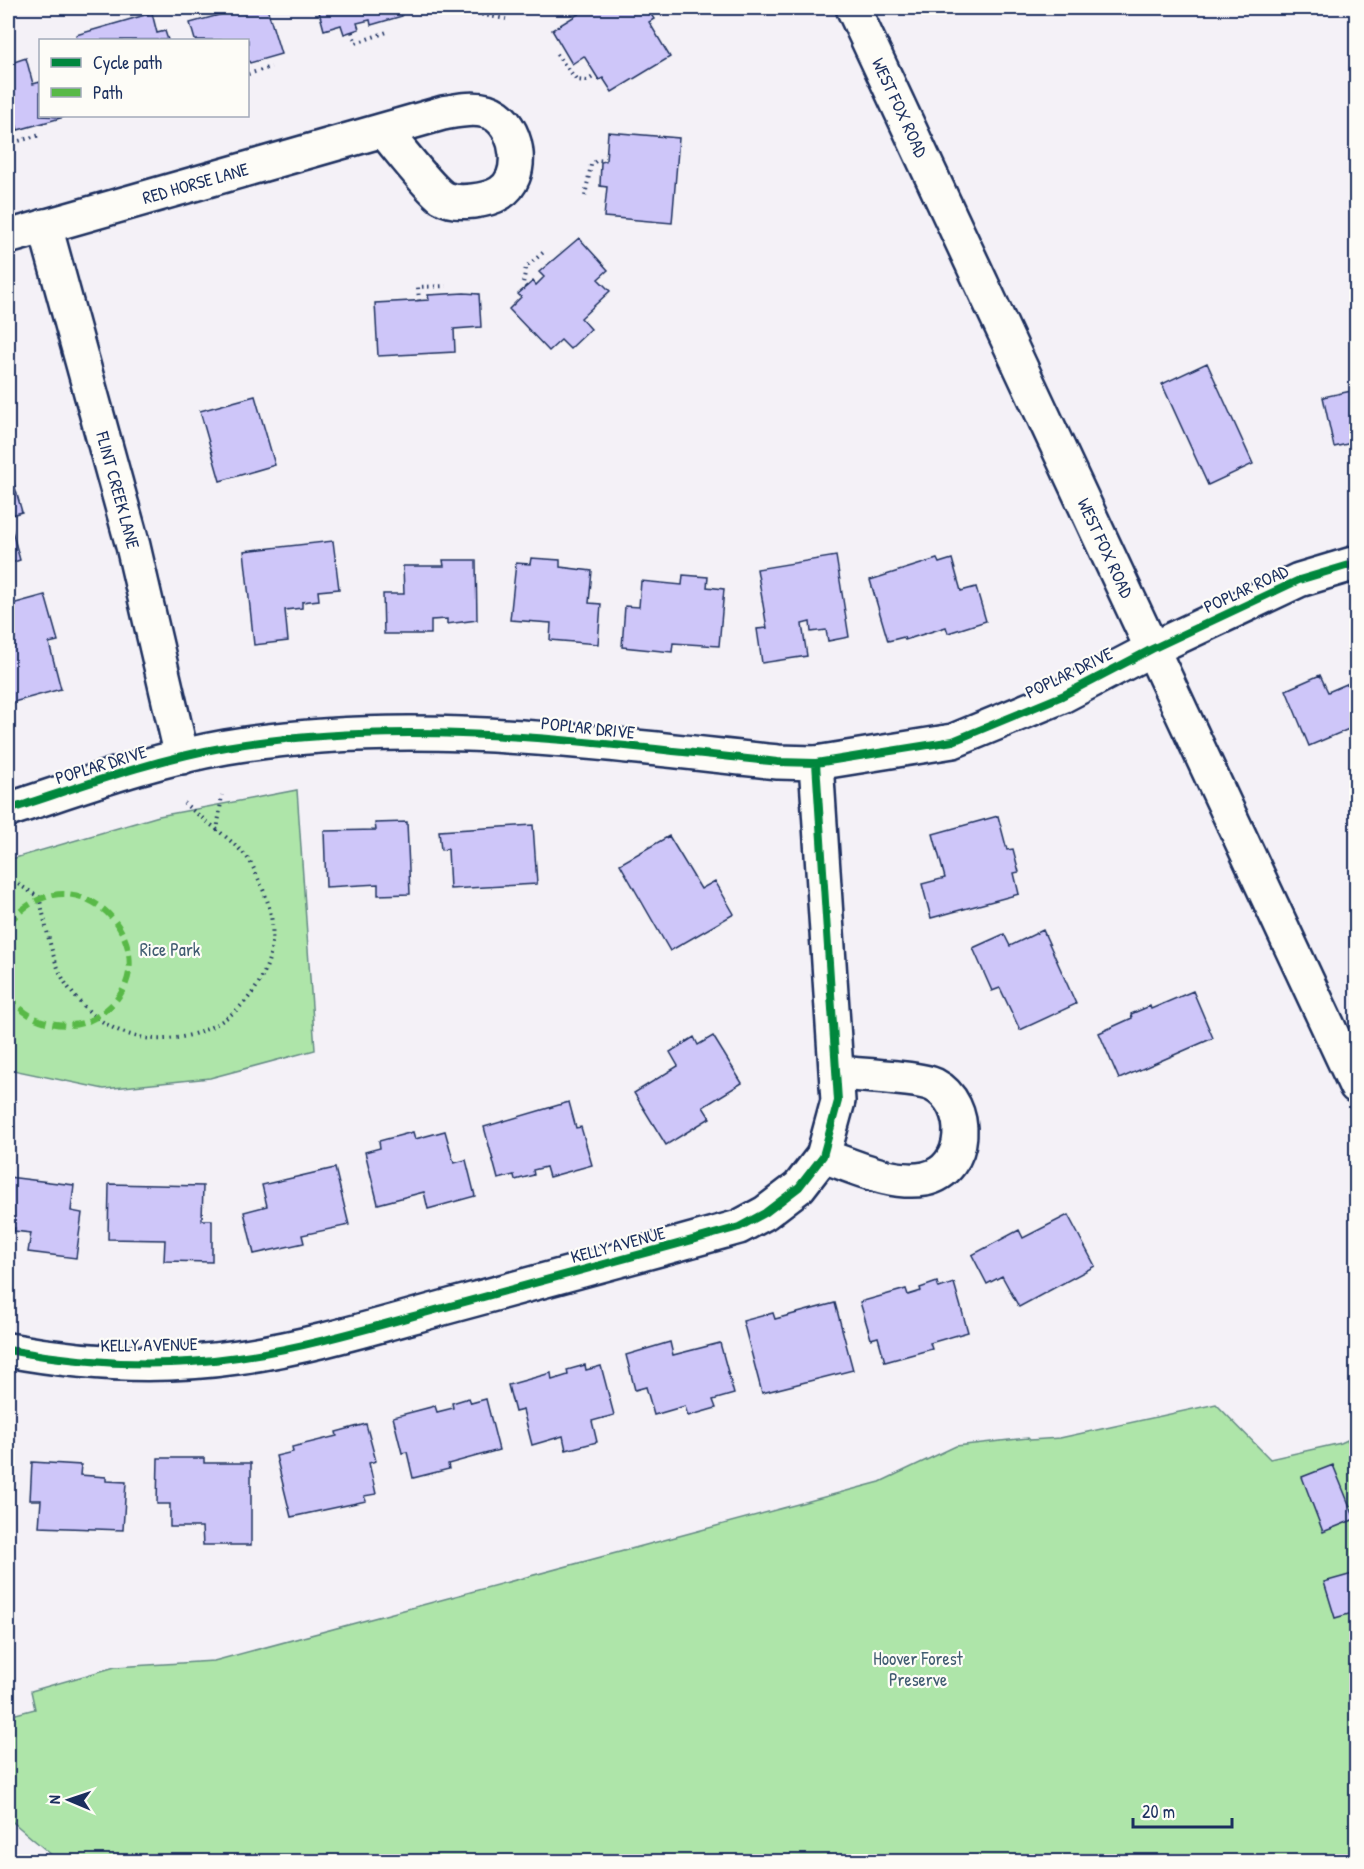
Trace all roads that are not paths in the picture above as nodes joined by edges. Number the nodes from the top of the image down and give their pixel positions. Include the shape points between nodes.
1 (854, 8) edge
2 (384, 131) dead end
3 (45, 226) junction
4 (8, 237) edge
5 (1356, 563) edge
6 (1152, 649) junction
7 (182, 757) junction
8 (816, 763) junction
9 (8, 810) edge
10 (838, 1073) junction
11 (1356, 1086) edge
12 (823, 1156) junction
13 (8, 1350) edge

1 - 6 street, WEST FOX ROAD
2 - 3 street, RED HORSE LANE
3 - 4 street, RED HORSE LANE
3 - 7 street, FLINT CREEK LANE via 134,546
5 - 6 street, POPLAR ROAD via 1299,580
6 - 8 street, POPLAR DRIVE via 1062,696 953,741
6 - 11 street, WEST FOX ROAD
7 - 8 street, POPLAR DRIVE via 290,738 391,731 482,733
7 - 9 street, POPLAR DRIVE
8 - 10 street, KELLY AVENUE
10 - 12 street, KELLY AVENUE via 838,1101
10 - 12 street via 933,1084 948,1096 962,1137 944,1169 927,1178 884,1176
12 - 13 street, KELLY AVENUE via 799,1187 739,1227 301,1346 237,1358 176,1362 110,1362

